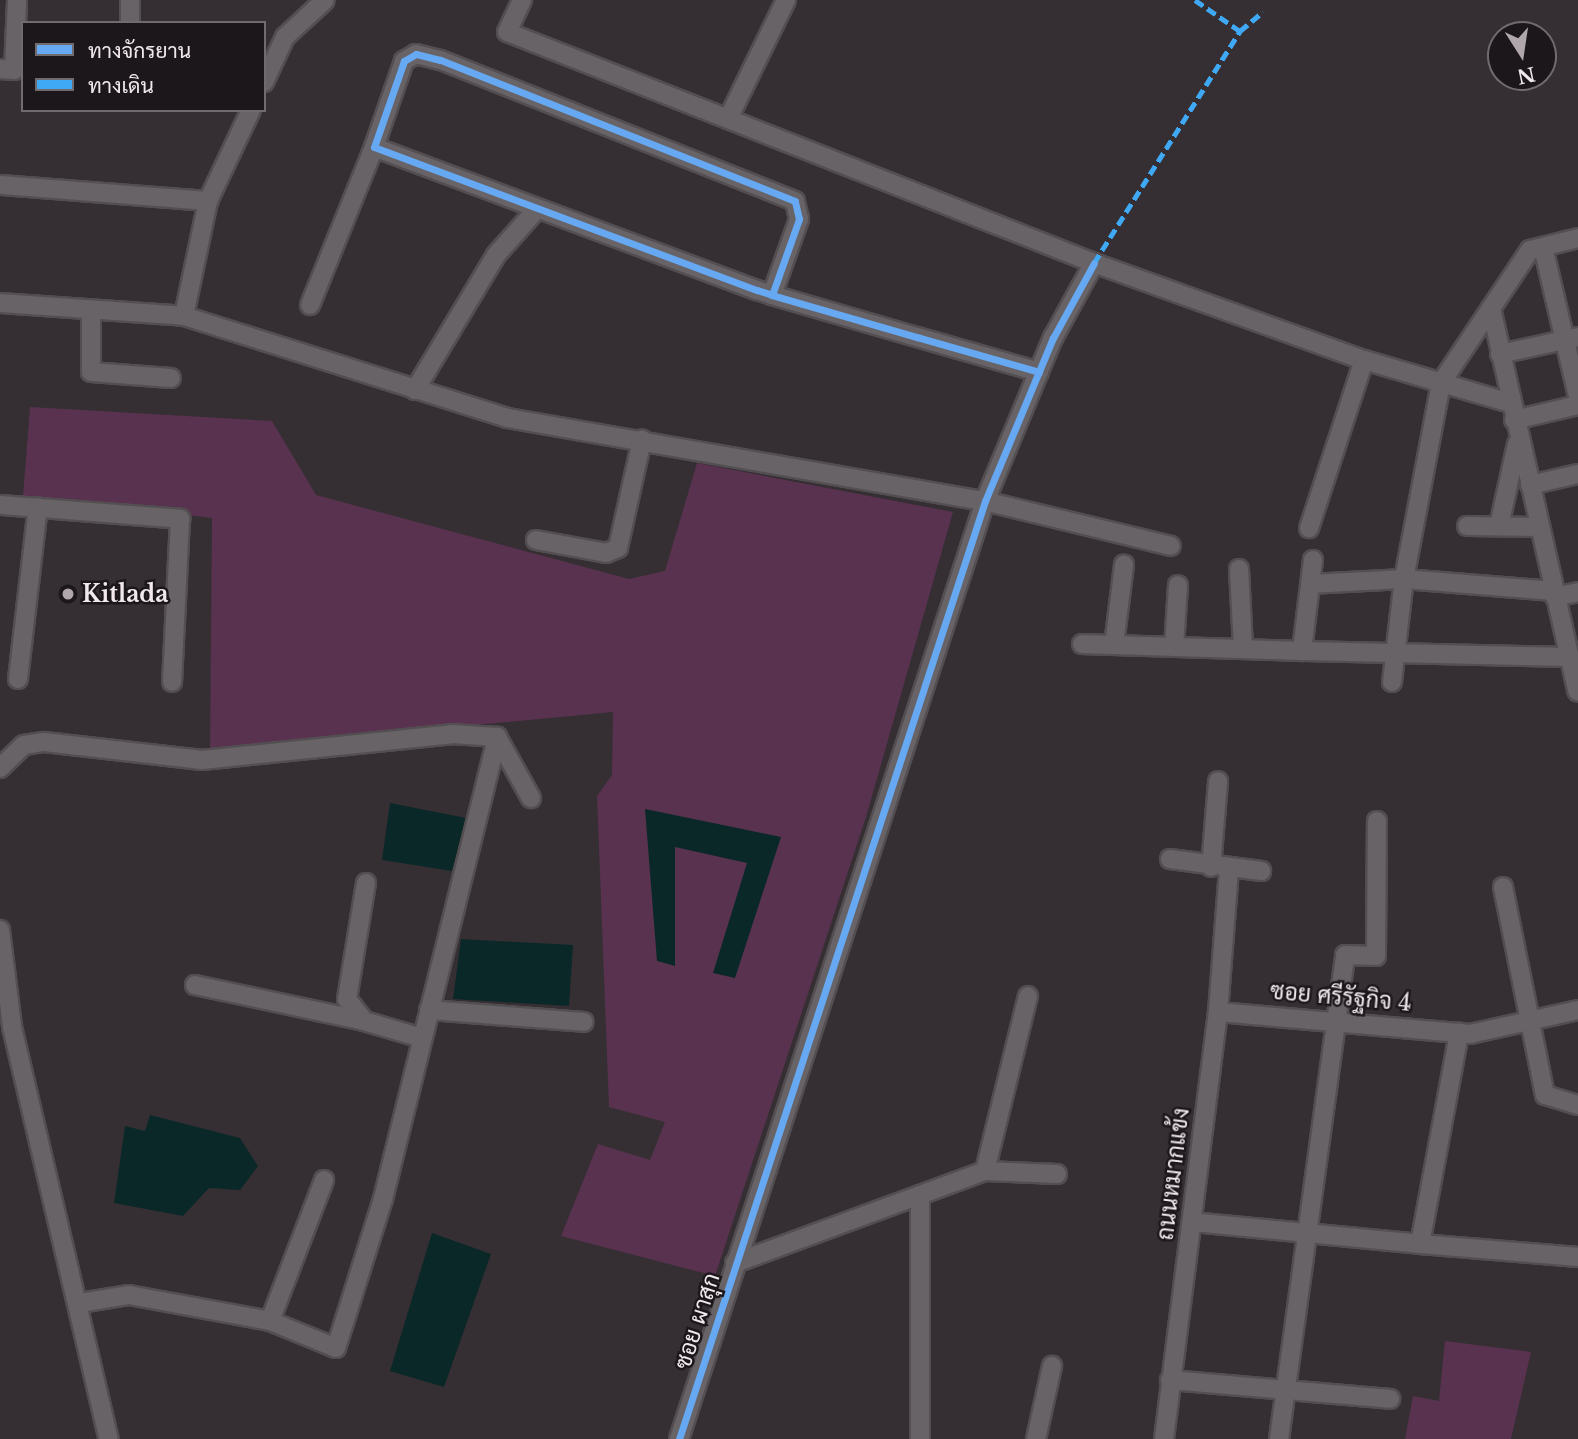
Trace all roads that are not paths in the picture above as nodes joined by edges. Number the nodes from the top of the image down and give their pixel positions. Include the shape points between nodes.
1 (17, 0) edge
2 (130, 0) edge
3 (325, 0) edge
4 (522, 0) edge
5 (786, 0) edge
6 (130, 21) edge
7 (12, 70) edge
8 (266, 78) edge
9 (250, 112) edge
10 (728, 119) junction
11 (374, 147) junction
12 (0, 186) edge
13 (208, 201) junction
14 (537, 209) junction
15 (1578, 238) edge
16 (1543, 247) junction
17 (1094, 263) junction
18 (772, 295) junction
19 (0, 303) edge
20 (310, 305) dead end
21 (1491, 308) junction
22 (91, 312) junction
23 (184, 316) junction
24 (1572, 338) edge
25 (1500, 355) junction
26 (1364, 360) junction
27 (1039, 372) junction
28 (172, 378) dead end
29 (1441, 383) junction
30 (415, 390) junction
31 (1578, 396) edge
32 (1578, 405) edge
33 (1514, 420) junction
34 (642, 440) junction
35 (1578, 474) edge
36 (1530, 485) junction
37 (985, 501) junction
38 (0, 505) edge
39 (38, 507) junction
40 (1467, 526) dead end
41 (1499, 526) junction
42 (1539, 527) junction
43 (1309, 528) dead end
44 (536, 540) dead end
45 (1171, 546) dead end
46 (1313, 560) dead end
47 (1124, 565) dead end
48 (1239, 569) dead end
49 (1404, 579) junction
50 (1310, 584) junction
51 (1178, 585) dead end
52 (1578, 592) edge
53 (1555, 594) junction
54 (1082, 644) dead end
55 (1114, 645) junction
56 (1174, 647) junction
57 (1242, 649) junction
58 (1302, 650) junction
59 (1396, 653) junction
60 (1569, 657) junction
61 (18, 679) dead end
62 (172, 682) dead end
63 (1392, 682) dead end
64 (1577, 691) edge
65 (497, 737) junction
66 (0, 768) edge
67 (1218, 781) dead end
68 (531, 798) dead end
69 (1377, 821) dead end
70 (1170, 859) dead end
71 (1220, 868) junction
72 (1261, 871) dead end
73 (366, 883) dead end
74 (1503, 887) dead end
75 (0, 930) edge
76 (195, 985) dead end
77 (1028, 996) dead end
78 (429, 1010) junction
79 (1578, 1010) edge
80 (1218, 1012) junction
81 (1334, 1019) junction
82 (1534, 1020) junction
83 (364, 1021) junction
84 (584, 1022) dead end
85 (1459, 1033) junction
86 (422, 1038) junction
87 (1578, 1105) edge
88 (985, 1171) junction
89 (1057, 1174) dead end
90 (324, 1180) dead end
91 (920, 1195) junction
92 (1192, 1222) junction
93 (1306, 1232) junction
94 (1420, 1244) junction
95 (1578, 1257) edge
96 (735, 1263) junction
97 (80, 1303) junction
98 (270, 1321) junction
99 (1052, 1366) dead end
100 (1170, 1380) junction
101 (1282, 1392) junction
102 (1390, 1399) dead end
103 (109, 1439) edge
104 (679, 1439) edge
105 (920, 1439) edge
106 (1036, 1439) edge
107 (1164, 1439) edge
108 (1279, 1439) edge

1 - 7 street
2 - 6 street
3 - 8 street via 285,37
4 - 10 street via 508,32
5 - 10 street
9 - 13 street
10 - 17 street
11 - 14 street
11 - 18 street via 404,61 416,54 440,60 795,201 799,219
11 - 20 street
12 - 13 street
13 - 23 street
14 - 18 street
14 - 30 street via 496,255
15 - 16 street
16 - 21 street via 1530,250
16 - 24 street
17 - 26 street
17 - 27 street, ซอย ผาสุก
18 - 27 street
19 - 22 street
21 - 25 street
21 - 29 street
22 - 23 street
22 - 28 street via 91,372
23 - 30 street
24 - 25 street
24 - 31 street
25 - 33 street
26 - 29 street
26 - 43 street
27 - 37 street, ซอย ผาสุก
29 - 33 street
29 - 49 street
30 - 34 street via 508,418
32 - 33 street
33 - 36 street
33 - 41 street
34 - 37 street
34 - 44 street via 618,548 606,553
35 - 36 street
36 - 42 street
37 - 45 street
37 - 96 street, ซอย ผาสุก
38 - 39 street
39 - 61 street
39 - 62 street via 180,519
40 - 41 street
41 - 42 street
42 - 53 street
46 - 50 street
47 - 55 street
48 - 57 street
49 - 50 street
49 - 53 street
49 - 59 street
50 - 58 street
51 - 56 street
52 - 53 street
53 - 60 street
54 - 55 street
55 - 56 street
56 - 57 street
57 - 58 street
58 - 59 street
59 - 60 street
59 - 63 street
60 - 64 street
65 - 66 street via 452,734 202,760 44,741 24,745
65 - 68 street
65 - 78 street
67 - 71 street, ถนนหมากแข้ง
69 - 81 street via 1376,956 1345,955
70 - 71 street
71 - 72 street
71 - 80 street, ถนนหมากแข้ง via 1226,916
73 - 83 street via 347,999
74 - 82 street
75 - 97 street via 12,1027
76 - 83 street
77 - 88 street
78 - 84 street
78 - 86 street
79 - 82 street, ซอย ศรีรัฐกิจ 4
80 - 81 street, ซอย ศรีรัฐกิจ 4
80 - 92 street, ถนนหมากแข้ง
81 - 85 street, ซอย ศรีรัฐกิจ 4
81 - 93 street
82 - 85 street, ซอย ศรีรัฐกิจ 4
82 - 87 street via 1545,1095
83 - 86 street
85 - 94 street
86 - 98 street via 383,1199 336,1348
88 - 89 street
88 - 91 street
90 - 98 street
91 - 96 street
91 - 105 street
92 - 93 street
92 - 100 street, ถนนหมากแข้ง
93 - 94 street
93 - 101 street
94 - 95 street
96 - 104 street, ซอย ผาสุก
97 - 98 street via 129,1295
97 - 103 street
99 - 106 street
100 - 101 street
100 - 107 street, ถนนหมากแข้ง
101 - 102 street
101 - 108 street

